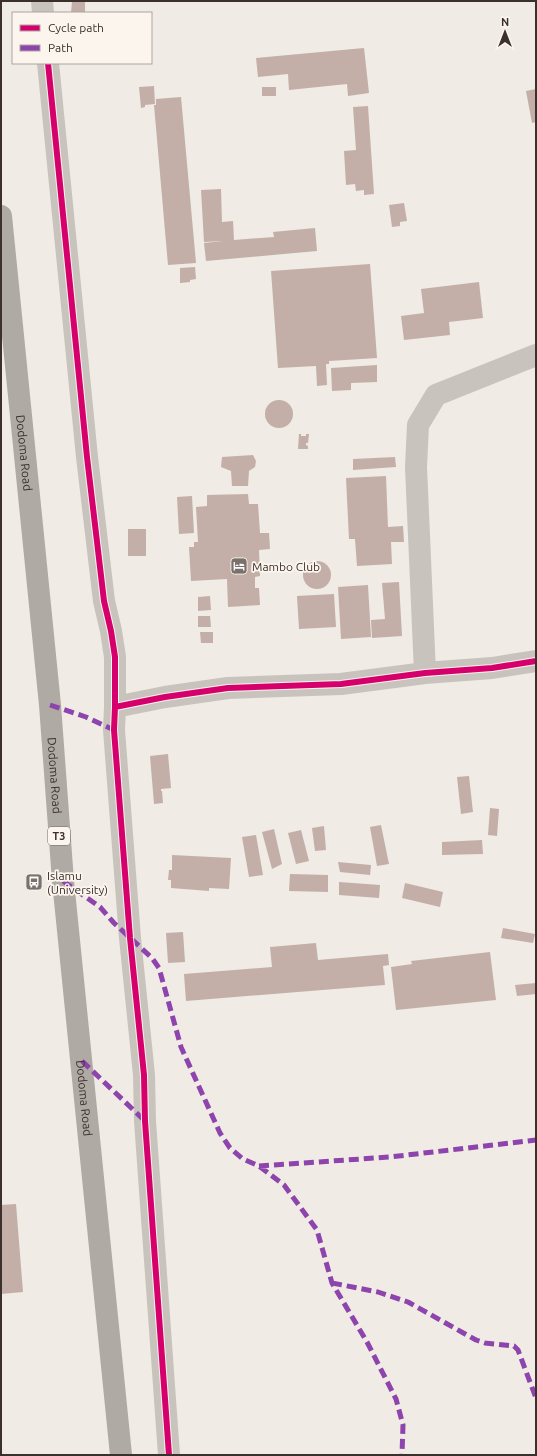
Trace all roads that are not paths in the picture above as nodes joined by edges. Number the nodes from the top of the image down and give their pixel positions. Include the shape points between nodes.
1 (42, 1) edge
2 (43, 12) edge
3 (48, 64) edge
4 (1, 216) edge
5 (536, 355) edge
6 (536, 661) edge
7 (425, 673) junction
8 (115, 707) junction
9 (121, 1455) edge
10 (169, 1455) edge

1 - 2 street
3 - 8 street via 87,457 104,601 115,657
4 - 9 highway, Dodoma Road / T3 via 50,705 63,881
5 - 7 street via 436,395 418,425 416,468
6 - 7 street via 492,668
7 - 8 street via 341,684 228,688
8 - 10 street via 114,730 130,938 144,1075 145,1121

